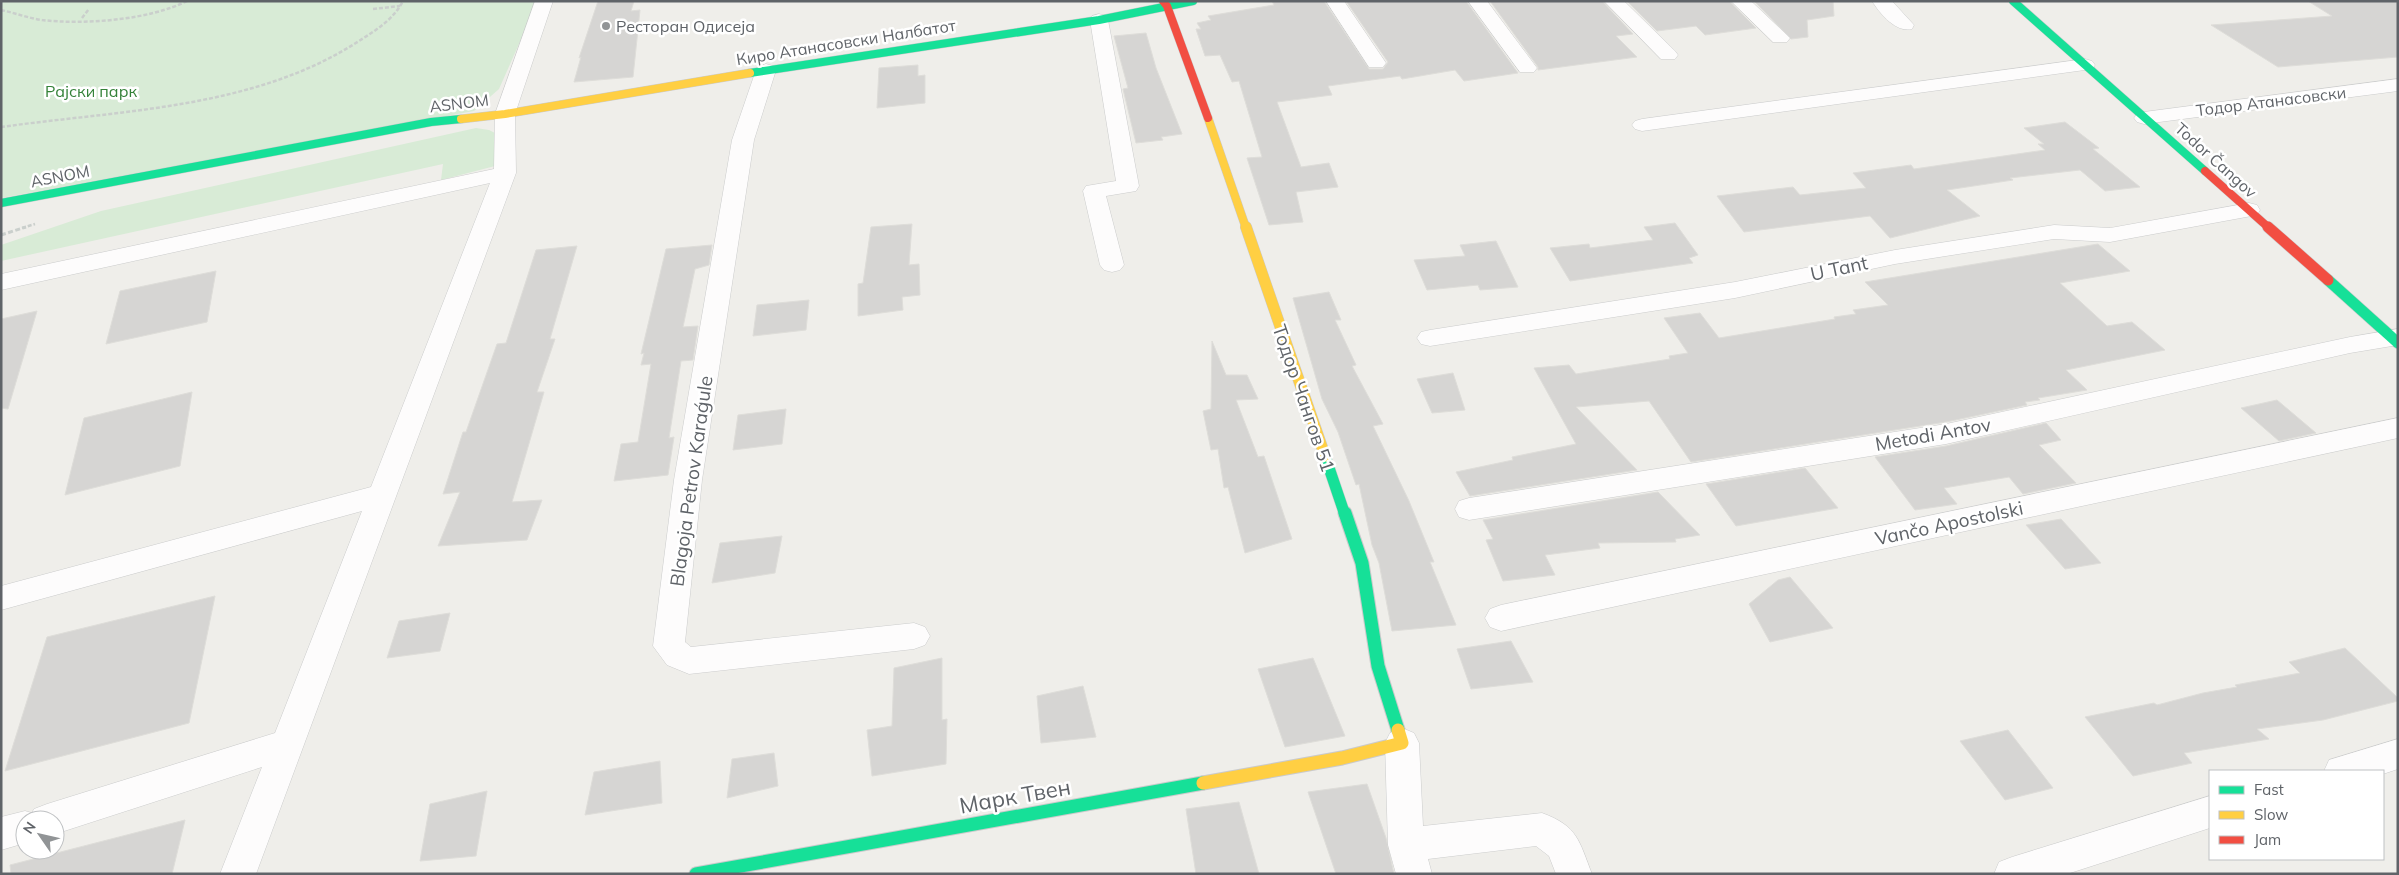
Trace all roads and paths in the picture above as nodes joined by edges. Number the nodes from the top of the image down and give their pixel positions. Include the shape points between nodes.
1 (187, 1) edge
2 (403, 1) edge
3 (544, 1) edge
4 (1192, 1) edge
5 (1335, 1) edge
6 (1477, 1) edge
7 (1612, 1) edge
8 (1740, 1) edge
9 (1881, 1) edge
10 (2013, 1) edge
11 (1165, 4) edge
12 (401, 6) junction
13 (89, 9) dead end
14 (373, 9) dead end
15 (1, 10) edge
16 (82, 19) junction
17 (1099, 20) junction
18 (1905, 25) dead end
19 (1780, 38) dead end
20 (1668, 55) dead end
21 (1376, 63) dead end
22 (2085, 65) junction
23 (1527, 68) dead end
24 (766, 70) junction
25 (2398, 85) edge
26 (505, 114) junction
27 (2144, 118) junction
28 (1642, 125) dead end
29 (1, 127) edge
30 (431, 134) dead end
31 (505, 173) junction
32 (1, 203) edge
33 (2249, 210) junction
34 (34, 224) dead end
35 (1, 235) edge
36 (1112, 265) dead end
37 (1, 282) edge
38 (1430, 338) dead end
39 (2396, 339) edge
40 (2398, 428) edge
41 (381, 495) junction
42 (1469, 510) dead end
43 (1, 598) edge
44 (1501, 618) dead end
45 (914, 636) dead end
46 (1402, 743) junction
47 (287, 744) junction
48 (2398, 754) edge
49 (2344, 770) edge
50 (2209, 812) edge
51 (65, 814) edge
52 (15, 830) edge
53 (1, 834) edge
54 (1410, 860) edge
55 (238, 874) edge
56 (696, 874) edge
57 (1574, 874) edge
58 (2012, 874) edge

1 - 16 path via 147,15
2 - 12 path
3 - 26 street
4 - 11 street, Киро Атанасовски Налбатот
5 - 21 street
6 - 23 street
7 - 20 street
8 - 19 street
9 - 18 street
10 - 22 street, Todor Čangov
11 - 17 street, Киро Атанасовски Налбатот
11 - 46 street, Тодор Чангов 51 via 1199,90 1362,563 1378,666
12 - 14 path
12 - 29 path via 390,21 340,53 286,79 160,106
13 - 16 path
15 - 16 path via 42,20
17 - 24 street, Киро Атанасовски Налбатот
17 - 36 street via 1128,186 1094,191
22 - 27 street, Todor Čangov
22 - 28 street
24 - 26 street, Киро Атанасовски Налбатот
24 - 45 street, Blagoja Petrov Karaǵule via 743,140 688,480 669,646 678,656 689,661
25 - 27 street, Тодор Атанасовски
26 - 30 street, ASNOM
26 - 31 street
26 - 32 street, ASNOM via 431,122
27 - 33 street, Todor Čangov
31 - 37 street
31 - 41 street
33 - 38 street, U Tant via 2110,235 2054,232 1895,257 1735,290
33 - 39 street, Todor Čangov
34 - 35 path
39 - 42 street, Metodi Antov via 2340,347 1946,434
40 - 44 street, Vančo Apostolski
41 - 43 street
41 - 47 street
46 - 54 street
46 - 56 street, Марк Твен via 1342,758
47 - 51 street
47 - 55 street
48 - 49 street
50 - 58 street
52 - 53 street
54 - 57 street via 1542,828 1563,845

